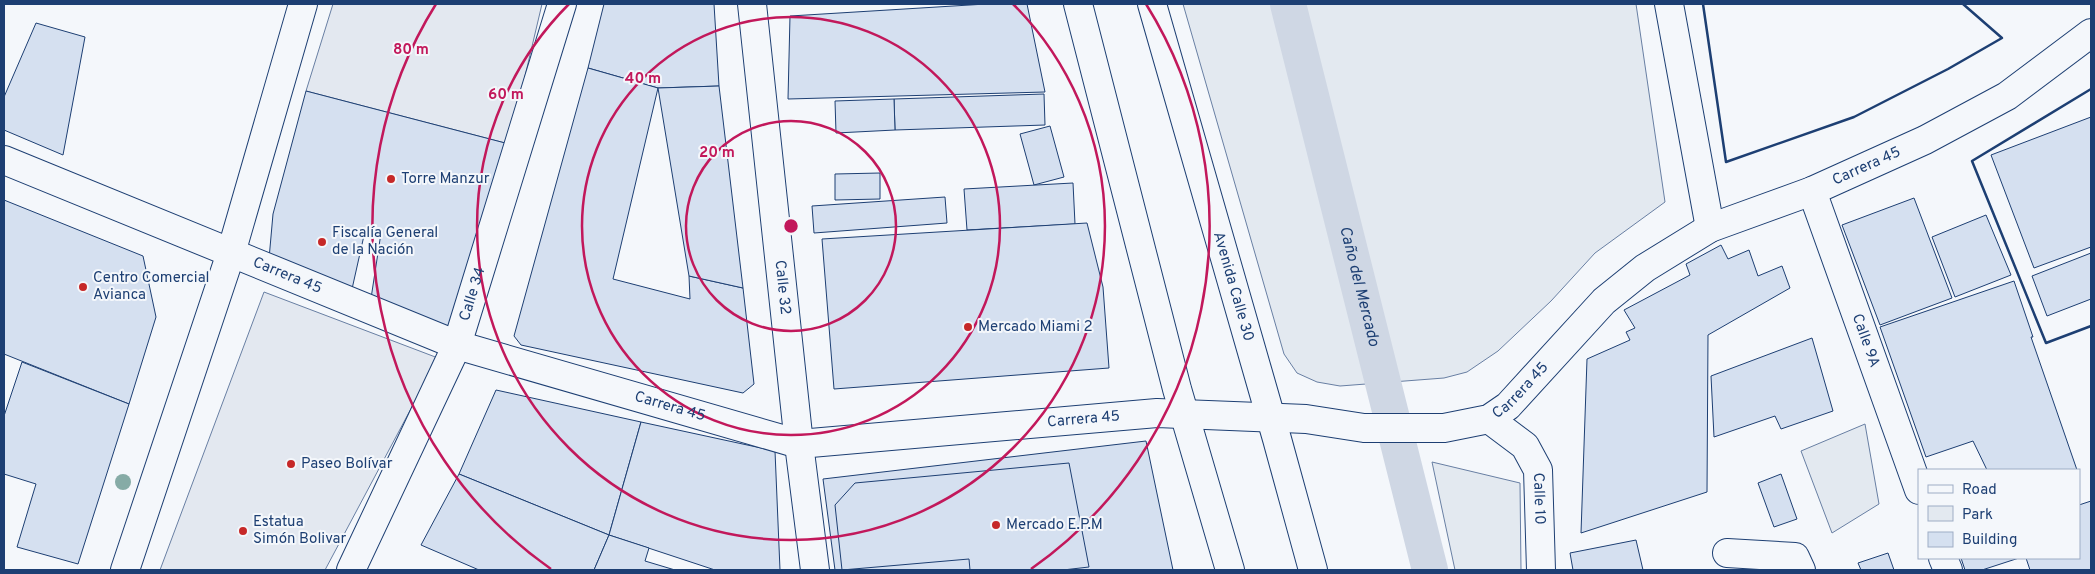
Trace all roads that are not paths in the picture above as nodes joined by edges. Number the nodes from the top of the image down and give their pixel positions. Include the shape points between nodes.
1 (303, 4) edge
2 (562, 4) edge
3 (752, 4) edge
4 (1078, 4) edge
5 (1152, 4) edge
6 (1669, 4) edge
7 (2091, 33) edge
8 (4, 160) edge
9 (1812, 191) junction
10 (1710, 228) junction
11 (231, 253) junction
12 (457, 345) junction
13 (1185, 414) junction
14 (1271, 418) junction
15 (1489, 419) junction
16 (799, 444) junction
17 (1918, 487) edge
18 (1727, 554) dead end
19 (125, 570) edge
20 (351, 570) edge
21 (815, 570) edge
22 (1230, 570) edge
23 (1313, 570) edge
24 (1541, 570) edge
25 (1801, 570) edge

1 - 11 main road
2 - 12 main road, Calle 34
3 - 16 main road, Calle 32
4 - 13 main road
5 - 14 main road, Avenida Calle 30
6 - 10 main road
7 - 9 main road, Carrera 45 via 2006,96 1925,140
8 - 11 main road, Carrera 45
9 - 10 main road, Carrera 45
9 - 17 main road, Calle 9A
10 - 15 main road, Carrera 45 via 1644,268 1604,301 1508,406
11 - 12 main road, Carrera 45
11 - 19 main road
12 - 16 main road, Carrera 45
12 - 20 main road, Calle 34
13 - 14 main road, Carrera 45
13 - 16 main road, Carrera 45 via 1157,413
13 - 22 main road
14 - 15 main road, Carrera 45 via 1306,419 1364,428 1444,428
14 - 23 main road, Avenida Calle 30
15 - 24 main road, Calle 10 via 1525,446 1538,470
16 - 21 main road, Calle 32
18 - 25 main road via 1796,557

